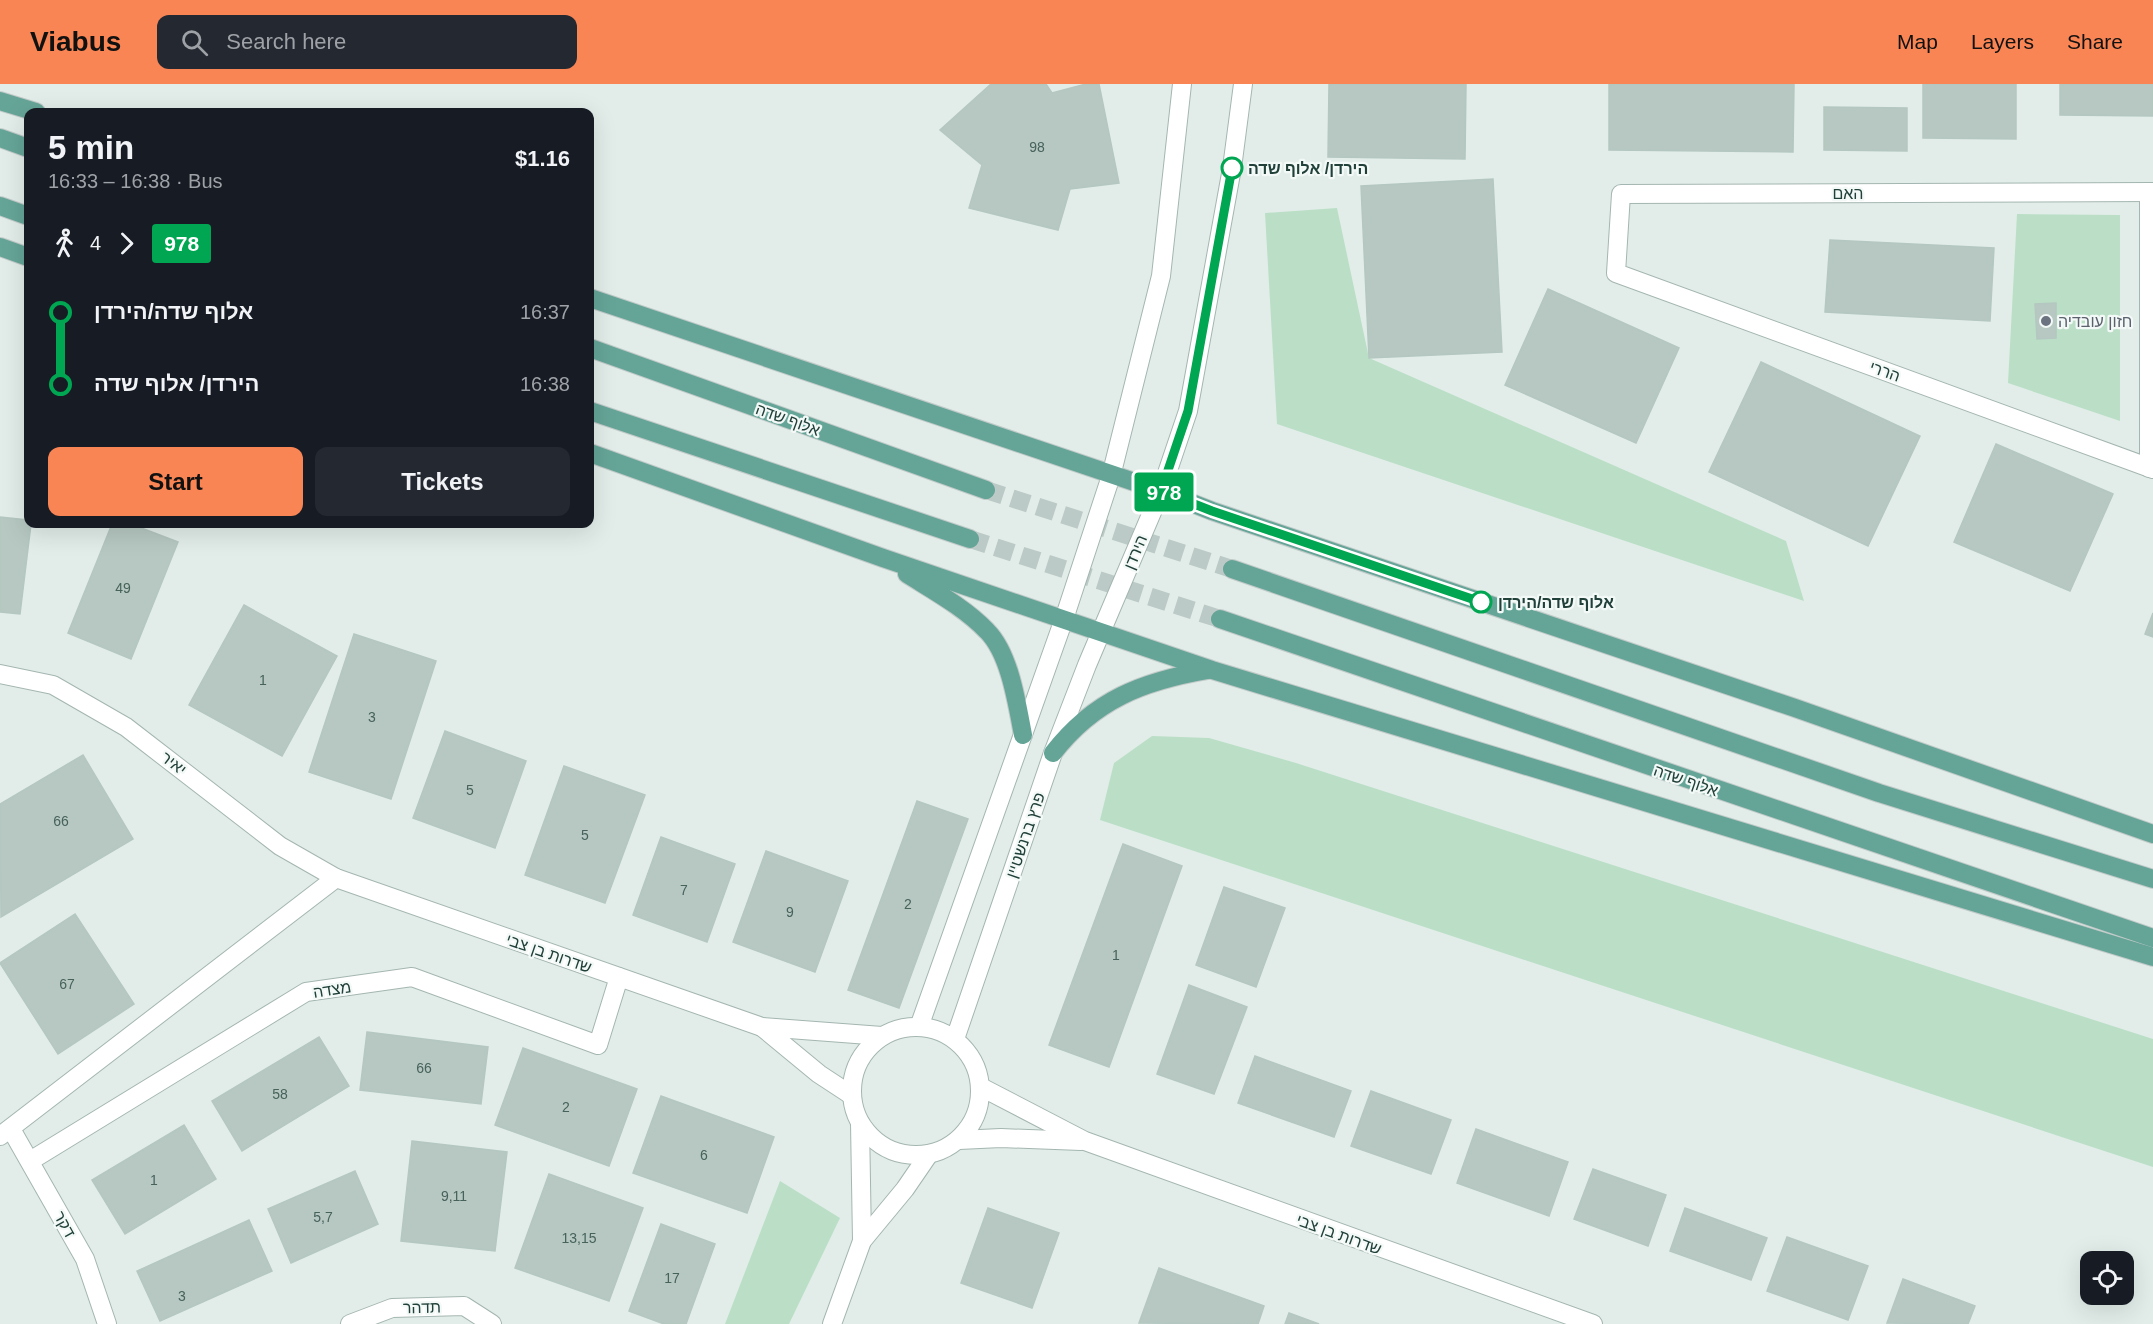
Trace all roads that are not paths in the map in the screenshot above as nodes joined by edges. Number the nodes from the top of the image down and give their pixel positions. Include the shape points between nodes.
1 (1182, 84) edge
2 (1243, 84) edge
3 (0, 100) edge
4 (24, 108) edge
5 (0, 138) edge
6 (24, 147) edge
7 (2151, 192) edge
8 (0, 206) edge
9 (24, 215) edge
10 (0, 247) edge
11 (24, 256) edge
12 (1616, 273) joint
13 (594, 299) edge
14 (594, 349) edge
15 (594, 412) edge
16 (594, 454) edge
17 (2151, 469) edge
18 (1112, 476) junction
19 (986, 490) tunnel mouth
20 (1161, 491) junction
21 (970, 539) tunnel mouth
22 (883, 558) junction
23 (1232, 569) tunnel mouth
24 (1064, 620) junction
25 (1220, 620) tunnel mouth
26 (1101, 632) junction
27 (1212, 669) junction
28 (0, 674) edge
29 (1023, 735) junction
30 (1053, 753) junction
31 (2153, 834) edge
32 (336, 878) junction
33 (2153, 879) edge
34 (2153, 939) edge
35 (2153, 957) edge
36 (619, 977) junction
37 (762, 1027) junction
38 (919, 1027) junction
39 (882, 1036) junction
40 (955, 1039) junction
41 (981, 1087) junction
42 (852, 1095) junction
43 (860, 1123) junction
44 (6, 1132) edge
45 (959, 1140) junction
46 (1085, 1141) junction
47 (929, 1154) junction
48 (30, 1161) junction
49 (862, 1241) junction
50 (107, 1324) edge
51 (350, 1324) edge
52 (492, 1324) edge
53 (832, 1324) edge
54 (1593, 1324) edge

1 - 18 street via 1161,276
2 - 20 street, הירדן via 1232,168 1188,411
3 - 4 main road
5 - 6 main road
7 - 12 street, האם via 1621,194
7 - 17 street
8 - 9 main road
10 - 11 main road
12 - 17 street, הררי
13 - 18 main road
14 - 19 main road, אלוף שדה
15 - 21 main road
16 - 22 main road
18 - 20 main road
18 - 24 street
20 - 26 street, הירדן
20 - 31 main road
22 - 24 main road
22 - 29 main road via 988,631 1005,663
23 - 33 main road via 1879,793
24 - 26 main road
24 - 29 street
25 - 34 main road, אלוף שדה
26 - 27 main road
26 - 30 street, פרץ ברנשטיין
27 - 30 main road via 1171,676 1096,709 1073,728
27 - 35 main road
28 - 32 street, יאיר via 53,684 126,727 280,846
29 - 38 street
30 - 40 street, פרץ ברנשטיין
32 - 36 street, שדרות בן צבי
32 - 44 street
36 - 37 street, שדרות בן צבי
36 - 48 street, מצדה via 598,1045 412,977 306,992
37 - 39 street, שדרות בן צבי
37 - 42 street, שדרות בן צבי via 819,1074
38 - 39 street
38 - 40 street via 938,1030
39 - 42 street via 858,1061
40 - 41 street via 968,1052
41 - 45 street via 979,1107
41 - 46 street, שדרות בן צבי
42 - 43 street
43 - 47 street via 882,1146 913,1156
43 - 49 street
44 - 48 street, דקר
45 - 46 street, שדרות בן צבי
45 - 47 street
46 - 54 street, שדרות בן צבי
47 - 49 street
48 - 50 street, דקר via 85,1259
49 - 53 street
51 - 52 street, תדהר via 392,1308 464,1306

